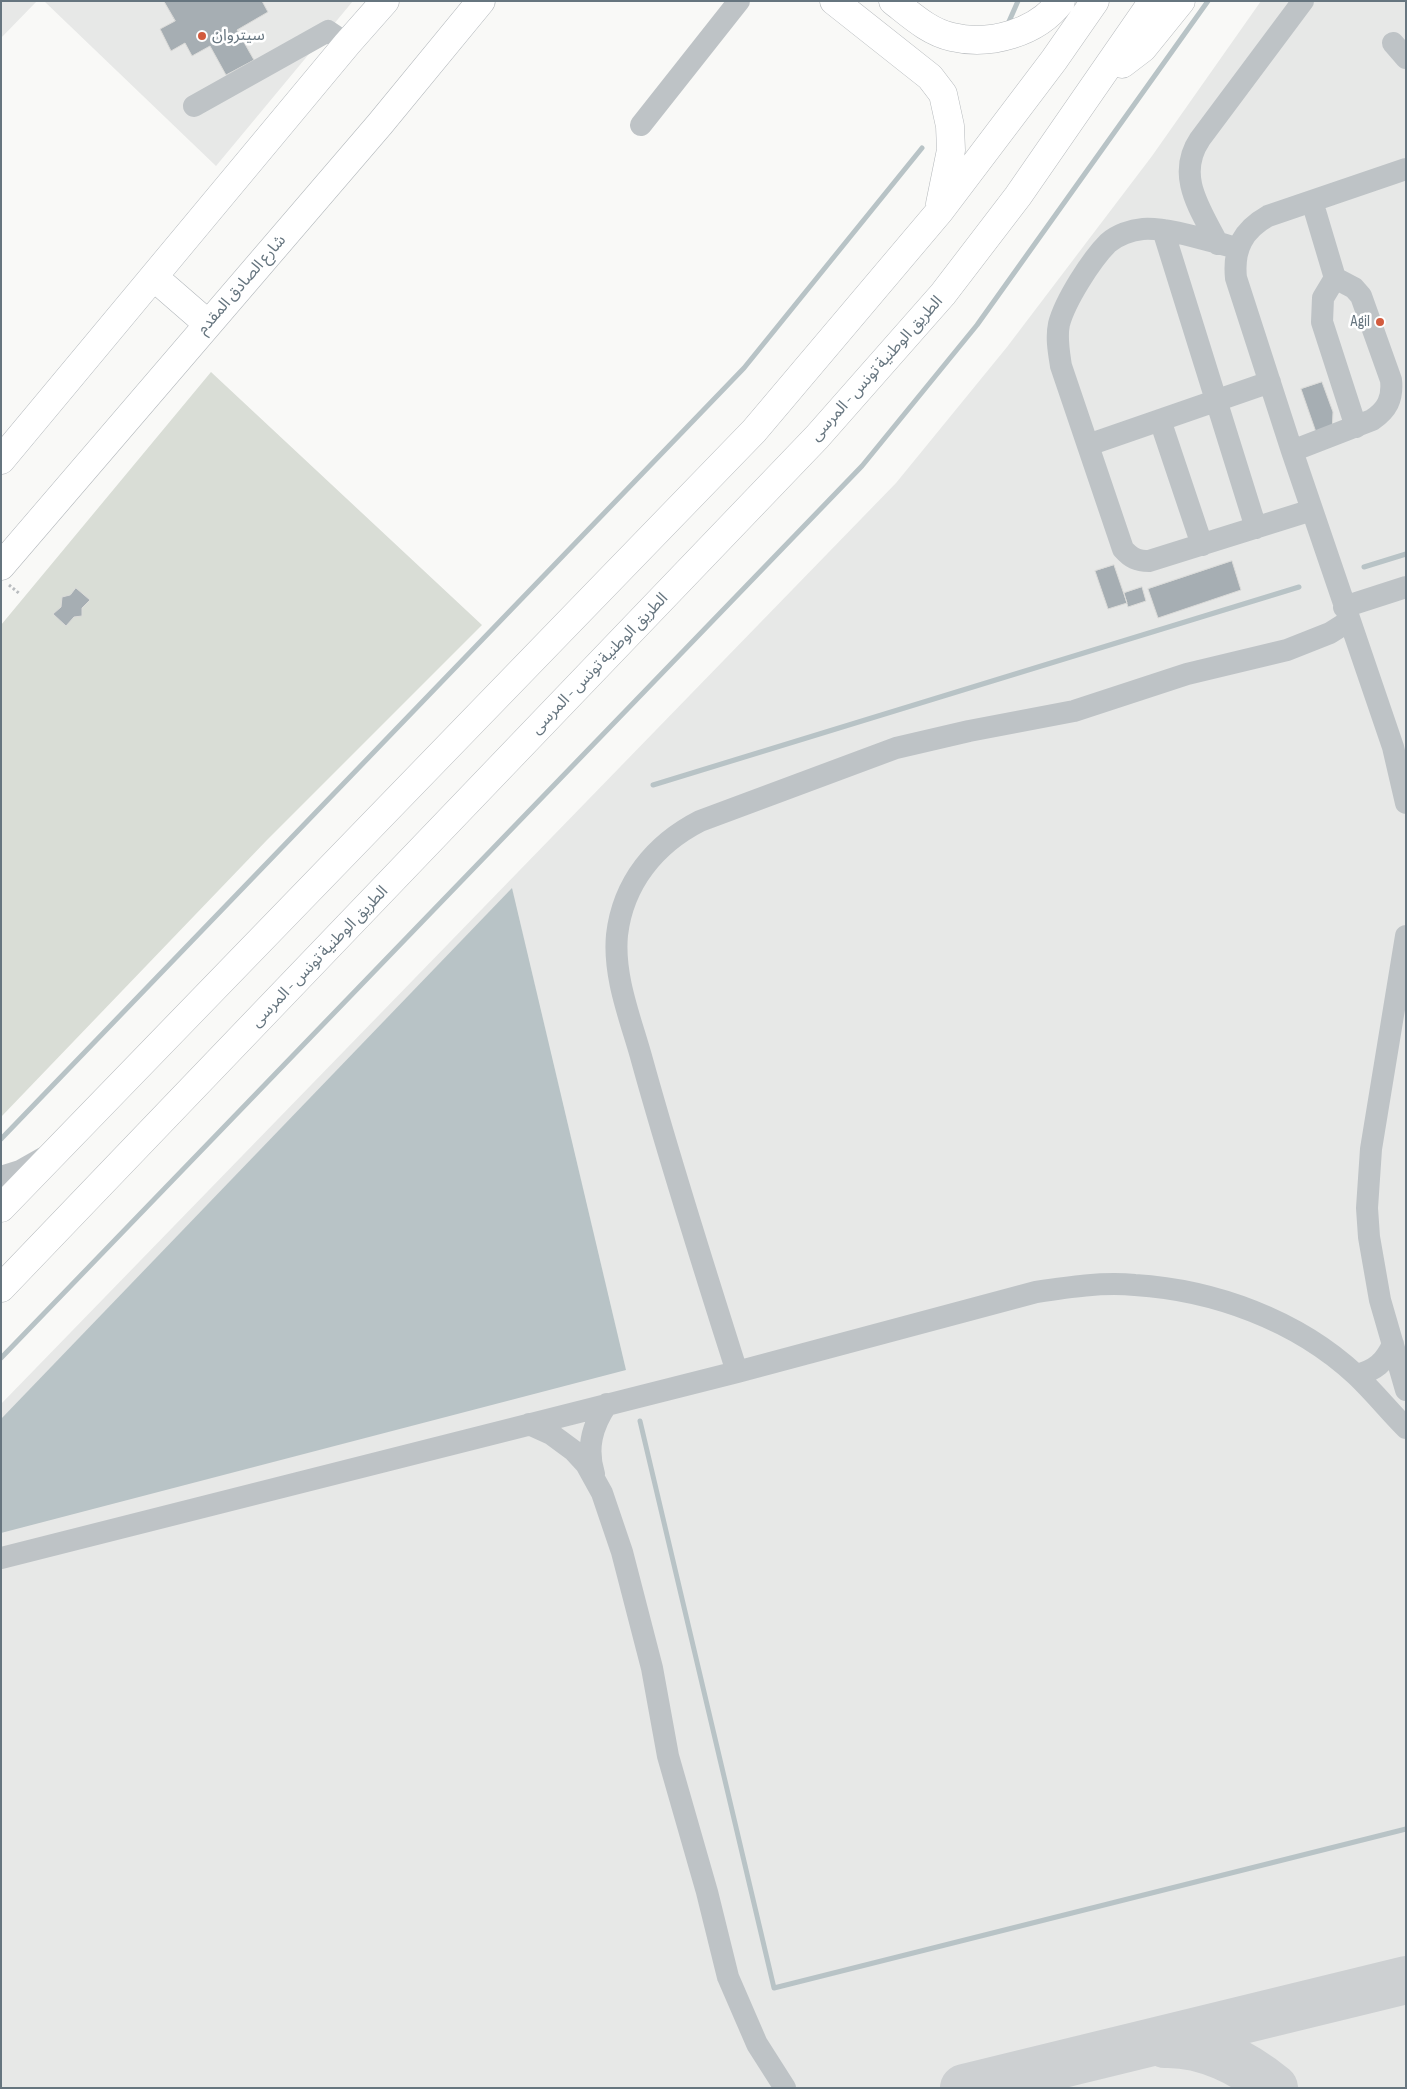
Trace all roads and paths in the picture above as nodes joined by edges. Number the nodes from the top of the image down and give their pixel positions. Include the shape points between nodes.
1 (385, 1) edge
2 (481, 1) edge
3 (739, 1) edge
4 (834, 1) edge
5 (893, 1) edge
6 (1060, 1) edge
7 (1095, 1) edge
8 (1153, 1) edge
9 (1181, 1) edge
10 (1303, 1) edge
11 (347, 44) junction
12 (1104, 72) junction
13 (194, 106) dead end
14 (641, 125) dead end
15 (1406, 169) edge
16 (1312, 201) junction
17 (939, 212) junction
18 (1163, 230) junction
19 (1228, 246) junction
20 (155, 278) junction
21 (1335, 278) junction
22 (208, 324) junction
23 (1270, 382) junction
24 (1216, 401) junction
25 (1160, 420) junction
26 (1356, 427) junction
27 (1088, 445) junction
28 (1292, 451) junction
29 (1, 460) edge
30 (1312, 510) junction
31 (1256, 528) junction
32 (1202, 545) junction
33 (1, 566) edge
34 (1406, 587) edge
35 (1347, 614) junction
36 (1406, 803) edge
37 (1406, 936) edge
38 (55, 1152) junction
39 (1, 1177) edge
40 (1, 1208) edge
41 (1, 1288) edge
42 (1393, 1344) junction
43 (737, 1372) junction
44 (1356, 1375) junction
45 (1405, 1388) edge
46 (607, 1404) junction
47 (529, 1424) junction
48 (1406, 1428) edge
49 (595, 1478) junction
50 (1, 1558) edge
51 (785, 2088) edge

1 - 11 main road
2 - 22 main road, شارع الصادق المقدم
3 - 14 lane
4 - 17 main road via 930,77 943,94 951,150
5 - 6 main road via 925,26 952,37 981,40 1010,36 1036,24
7 - 17 main road
8 - 12 main road, الطريق الوطنية تونس - المرسى
9 - 12 main road via 1143,48
10 - 19 lane via 1190,156 1188,178 1191,189
11 - 13 lane via 328,31
11 - 20 main road
12 - 41 main road, الطريق الوطنية تونس - المرسى via 1018,196 943,294 817,437
15 - 16 lane
16 - 19 lane via 1268,216
16 - 21 lane
17 - 38 main road via 754,431
18 - 19 lane
18 - 24 lane
18 - 27 lane via 1144,228 1126,232 1110,242 1097,256 1066,306 1059,326 1061,366
19 - 23 lane
20 - 22 main road
20 - 29 main road
21 - 26 lane via 1324,298 1322,322
21 - 26 lane via 1354,288 1361,296 1391,380 1390,398 1382,414
22 - 33 main road, شارع الصادق المقدم
23 - 24 lane
23 - 28 lane
24 - 25 lane
24 - 31 lane
25 - 27 lane
25 - 32 lane
26 - 28 lane
27 - 32 lane via 1123,549 1130,557 1150,561
28 - 30 lane
30 - 31 lane
30 - 35 lane
31 - 32 lane
34 - 35 lane
35 - 36 lane via 1393,747
35 - 43 lane via 1323,636 1287,650 1187,674 1074,711 932,738 864,758 700,821 654,854 642,869 625,902 617,936 618,971 672,1171
37 - 42 lane via 1368,1178 1373,1269
38 - 39 lane via 20,1172
38 - 40 main road
42 - 44 lane via 1379,1366
42 - 45 lane
43 - 44 lane via 1036,1292 1085,1285 1134,1284 1182,1290 1230,1303 1274,1321 1317,1345
43 - 46 lane
44 - 48 lane
46 - 47 lane
46 - 49 lane via 599,1415 591,1441
47 - 49 lane via 561,1440 586,1464
47 - 50 lane
49 - 51 lane via 622,1552 652,1668 668,1756 728,1977 757,2044

